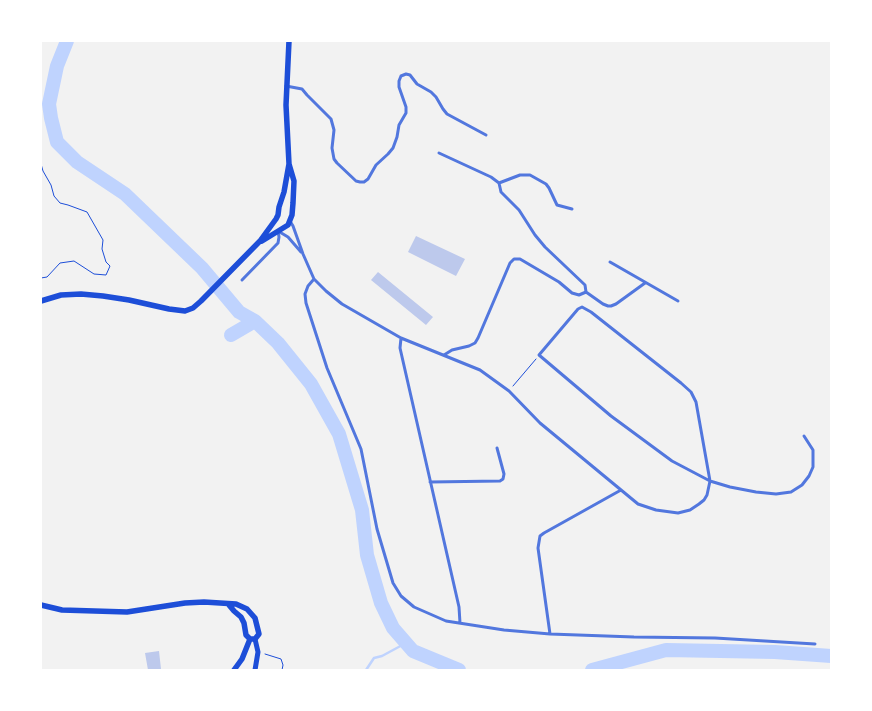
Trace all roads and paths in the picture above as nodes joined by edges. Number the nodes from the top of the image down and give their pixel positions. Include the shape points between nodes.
1 (289, 41) edge
2 (286, 86) junction
3 (486, 136) dead end
4 (439, 153) dead end
5 (41, 164) edge
6 (289, 164) junction
7 (498, 183) junction
8 (572, 209) dead end
9 (277, 217) junction
10 (288, 224) junction
11 (278, 231) junction
12 (260, 242) junction
13 (303, 254) junction
14 (610, 262) dead end
15 (41, 278) edge
16 (314, 279) junction
17 (242, 280) dead end
18 (645, 283) junction
19 (586, 292) junction
20 (41, 301) edge
21 (678, 301) dead end
22 (401, 338) junction
23 (444, 355) junction
24 (539, 355) junction
25 (509, 391) junction
26 (804, 436) dead end
27 (497, 448) dead end
28 (710, 481) junction
29 (430, 482) junction
30 (621, 490) junction
31 (229, 605) junction
32 (41, 606) edge
33 (460, 623) junction
34 (258, 630) junction
35 (246, 633) junction
36 (550, 634) junction
37 (253, 639) junction
38 (815, 644) dead end
39 (258, 652) junction
40 (234, 670) edge
41 (255, 670) edge
42 (282, 670) edge

1 - 2 main road
2 - 3 street via 302,89 331,120 334,159 356,181 368,179 376,165 393,148 406,113 399,87 399,81 406,74 431,92 447,114
2 - 6 main road
4 - 7 street
5 - 15 path via 60,203 87,212 103,240 102,248 110,266 106,275 94,274 74,261 60,263 47,277
6 - 9 main road
6 - 10 main road via 294,181 292,215
7 - 8 street via 530,175 546,184 556,205
7 - 19 street via 535,235 585,285
9 - 10 main road via 285,214
9 - 10 main road via 276,224 280,227
9 - 12 main road
10 - 11 main road
10 - 13 street via 293,226
11 - 12 main road
11 - 13 street
11 - 17 street via 278,243
12 - 20 main road via 201,301 185,311 88,295 61,295
13 - 16 street
14 - 18 street
16 - 22 street via 342,304
16 - 33 street via 305,294 306,303 327,368 361,450 377,529 393,583 401,596 414,607 446,621
18 - 19 street via 612,306 603,304
18 - 21 street
19 - 23 street via 579,295 572,292 520,259 514,259 475,343
22 - 23 street
22 - 29 street via 400,348
23 - 25 street via 480,370
24 - 25 path
24 - 28 street via 664,456
24 - 28 street via 578,309 582,307 592,312 691,392 696,402
25 - 30 street via 540,424
26 - 28 street via 813,450 813,467 810,476 791,492 756,492
27 - 29 street via 504,474 500,481
28 - 30 street via 704,500 690,510 678,513 638,504
29 - 33 street
30 - 36 street via 540,536 538,548
31 - 32 main road via 185,603 127,612 62,610
31 - 34 main road via 247,609 255,618
31 - 35 main road via 241,617
33 - 36 street
34 - 35 main road via 251,626
34 - 37 main road via 259,634
35 - 37 main road
36 - 38 street
37 - 39 main road
37 - 40 main road
39 - 41 main road
39 - 42 path via 281,659

